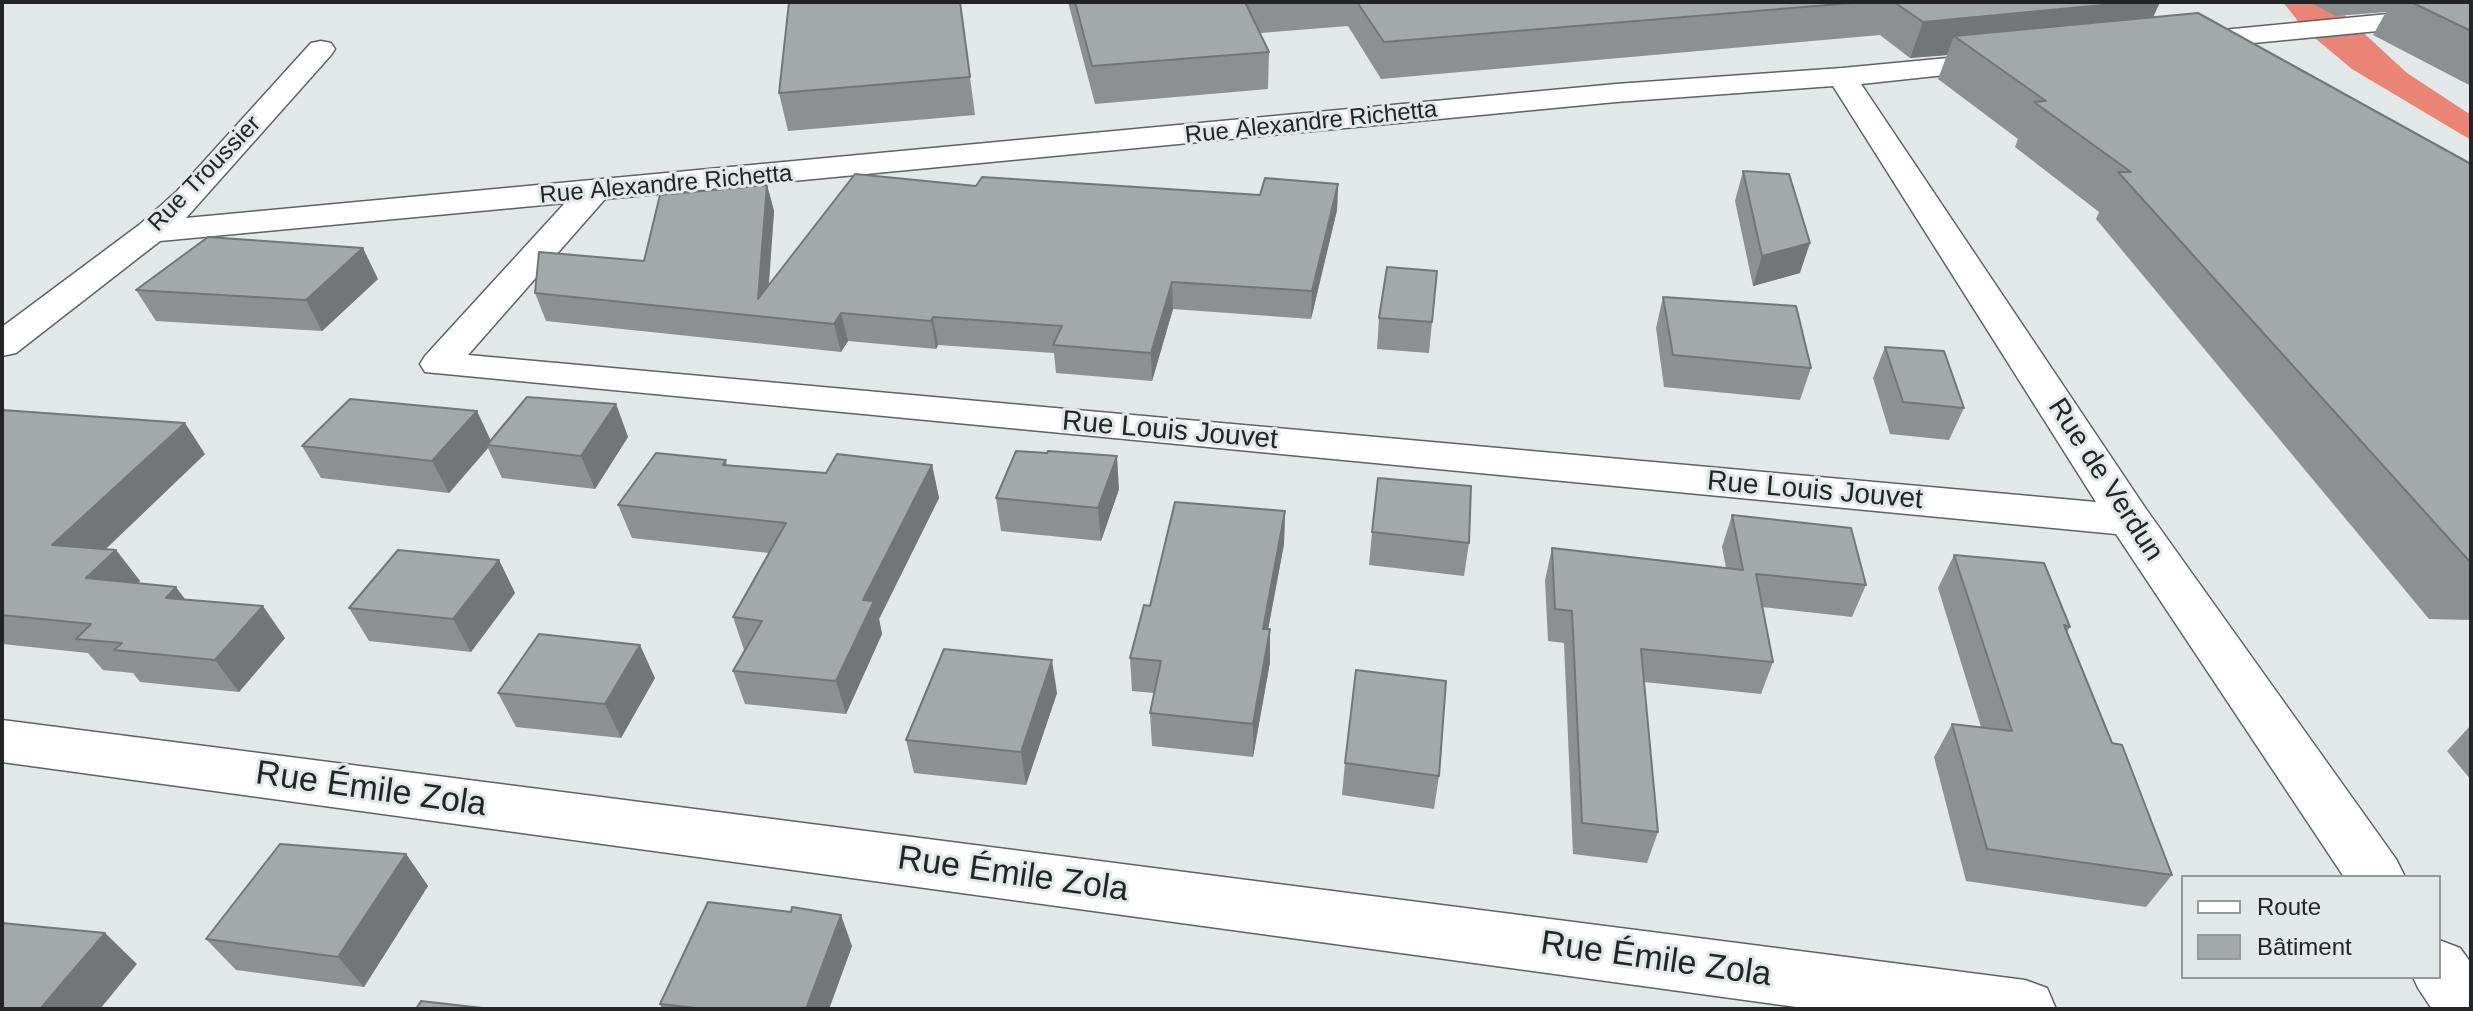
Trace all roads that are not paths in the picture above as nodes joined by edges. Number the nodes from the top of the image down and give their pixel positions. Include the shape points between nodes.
1 (2471, 14) edge
2 (2152, 45) edge
3 (321, 49) dead end
4 (2026, 58) edge
5 (1842, 77) junction
6 (593, 192) junction
7 (151, 232) junction
8 (2, 345) edge
9 (2130, 520) junction
10 (2, 741) edge
11 (2375, 875) edge
12 (2441, 971) edge
13 (2025, 1009) edge
14 (2467, 1009) edge

1 - 2 street
3 - 7 street, Rue Troussier via 189,198
4 - 5 street, Rue Alexandre Richetta
5 - 6 street, Rue Alexandre Richetta via 1616,93
5 - 9 street, Rue de Verdun
6 - 7 street, Rue Alexandre Richetta
6 - 9 street, Rue Louis Jouvet via 439,364
7 - 8 street, Rue Troussier
9 - 11 street, Rue de Verdun
10 - 13 street, Rue Émile Zola
12 - 14 street

